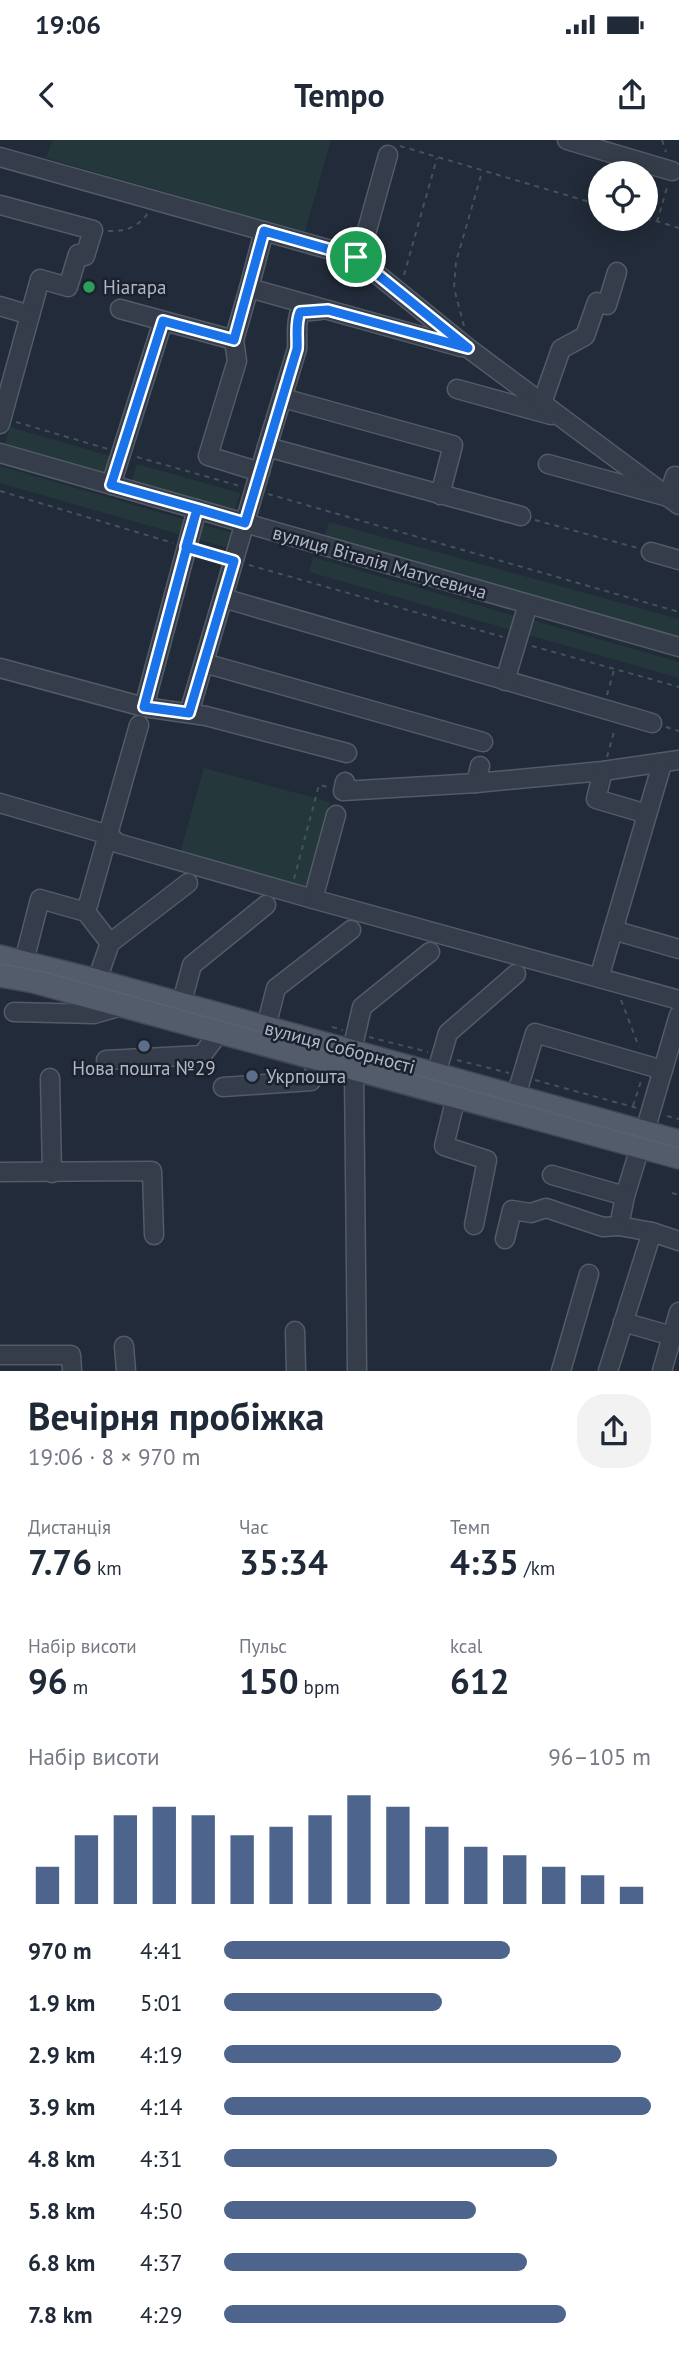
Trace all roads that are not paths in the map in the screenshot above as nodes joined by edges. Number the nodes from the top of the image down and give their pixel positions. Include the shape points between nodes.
1 (4, 140) edge
2 (567, 140) edge
3 (394, 151) road end
4 (0, 156) edge
5 (672, 171) dead end
6 (0, 205) edge
7 (264, 231) junction
8 (356, 257) junction
9 (617, 272) dead end
10 (249, 288) junction
11 (0, 306) edge
12 (120, 309) dead end
13 (328, 310) junction
14 (30, 315) junction
15 (163, 321) junction
16 (234, 340) junction
17 (468, 348) junction
18 (457, 389) dead end
19 (282, 398) junction
20 (542, 403) junction
21 (562, 417) junction
22 (1, 420) edge
23 (267, 447) junction
24 (0, 453) edge
25 (548, 464) dead end
26 (678, 471) edge
27 (260, 472) junction
28 (111, 485) junction
29 (440, 495) junction
30 (674, 501) edge
31 (197, 509) junction
32 (521, 516) road end
33 (245, 523) junction
34 (651, 552) road end
35 (679, 560) edge
36 (223, 598) junction
37 (528, 604) junction
38 (679, 647) edge
39 (204, 663) junction
40 (0, 668) edge
41 (505, 681) junction
42 (144, 707) junction
43 (189, 713) junction
44 (652, 723) dead end
45 (139, 725) dead end
46 (483, 742) dead end
47 (347, 753) dead end
48 (671, 762) edge
49 (610, 765) junction
50 (344, 787) road end
51 (0, 803) edge
52 (647, 814) junction
53 (336, 815) dead end
54 (109, 835) junction
55 (188, 883) dead end
56 (313, 899) junction
57 (266, 905) dead end
58 (86, 912) junction
59 (351, 930) dead end
60 (613, 930) junction
61 (110, 943) junction
62 (679, 949) edge
63 (430, 952) dead end
64 (0, 956) edge
65 (24, 961) junction
66 (516, 975) dead end
67 (0, 976) edge
68 (97, 980) junction
69 (607, 980) junction
70 (679, 1000) edge
71 (181, 1005) junction
72 (122, 1006) junction
73 (15, 1012) dead end
74 (679, 1015) edge
75 (266, 1027) junction
76 (219, 1033) junction
77 (319, 1059) junction
78 (106, 1060) dead end
79 (353, 1060) junction
80 (655, 1068) junction
81 (436, 1074) junction
82 (50, 1078) dead end
83 (223, 1087) dead end
84 (516, 1096) junction
85 (456, 1097) junction
86 (640, 1139) junction
87 (679, 1141) edge
88 (679, 1158) edge
89 (0, 1172) edge
90 (52, 1173) junction
91 (552, 1175) dead end
92 (625, 1196) junction
93 (474, 1225) dead end
94 (619, 1226) junction
95 (652, 1232) junction
96 (154, 1235) dead end
97 (505, 1239) dead end
98 (679, 1241) edge
99 (589, 1274) dead end
100 (679, 1312) edge
101 (623, 1322) junction
102 (295, 1331) dead end
103 (672, 1336) junction
104 (124, 1346) dead end
105 (0, 1355) edge
106 (72, 1371) edge
107 (126, 1371) edge
108 (296, 1371) edge
109 (357, 1371) edge
110 (561, 1371) edge
111 (608, 1371) edge
112 (662, 1371) edge

1 - 4 street
2 - 5 street
3 - 8 street
4 - 7 street
6 - 14 street via 93,230 85,256 78,254 68,287 40,279
7 - 8 street
7 - 10 street
8 - 17 street
9 - 20 street via 607,305 597,302 585,335 561,349
10 - 13 street
10 - 16 street
11 - 14 street
12 - 15 street
13 - 17 street
13 - 19 street via 300,312 297,349
14 - 22 street
15 - 16 street
15 - 28 street
16 - 27 street via 236,361 208,456
17 - 20 street
18 - 21 street
19 - 23 street
19 - 29 street via 453,445
20 - 21 street
21 - 30 street
23 - 27 street
23 - 29 street
24 - 28 street, вулиця Віталія Матусевича
25 - 30 street
26 - 30 street
27 - 33 street
28 - 31 street, вулиця Віталія Матусевича
29 - 32 street
31 - 33 street, вулиця Віталія Матусевича
31 - 42 street
33 - 36 street
33 - 37 street, вулиця Віталія Матусевича
34 - 35 street
36 - 39 street
36 - 41 street
37 - 38 street, вулиця Віталія Матусевича
37 - 41 street
39 - 43 street
39 - 46 street
40 - 42 street
41 - 44 street
42 - 43 street
43 - 47 street
45 - 54 street
48 - 49 street
48 - 52 street
49 - 50 street
49 - 52 street via 596,799
51 - 54 street
52 - 60 street
53 - 56 street
54 - 56 street via 117,843
54 - 58 street
55 - 61 street
56 - 69 street
57 - 71 street via 192,965
58 - 61 street
58 - 65 street via 40,899
59 - 75 street via 276,988
60 - 62 street
60 - 69 street
61 - 68 street
63 - 79 street via 362,1007
64 - 65 main road, вулиця Соборності
65 - 68 main road, вулиця Соборності
66 - 81 street via 448,1033
67 - 72 main road, вулиця Соборності
68 - 71 main road, вулиця Соборності
69 - 70 street
71 - 75 main road, вулиця Соборності
72 - 73 street via 94,1014
72 - 76 main road, вулиця Соборності
74 - 80 street
75 - 79 main road, вулиця Соборності
76 - 77 main road, вулиця Соборності
76 - 78 street via 202,1055
77 - 79 main road, вулиця Соборності
77 - 83 street via 311,1081
79 - 81 main road, вулиця Соборності
79 - 85 main road, вулиця Соборності
79 - 109 street
80 - 84 street via 535,1033
80 - 86 street
81 - 84 main road, вулиця Соборності
82 - 90 street
84 - 86 main road, вулиця Соборності
85 - 86 main road, вулиця Соборності
85 - 93 street via 444,1146 486,1160
86 - 87 main road, вулиця Соборності
86 - 88 main road, вулиця Соборності
86 - 92 street
89 - 90 street
90 - 96 street via 152,1171
91 - 92 street
92 - 94 street
94 - 95 street
94 - 97 street via 603,1227 546,1208 531,1213 512,1210
95 - 98 street
95 - 101 street
99 - 110 street
100 - 103 street
101 - 103 street
101 - 111 street
102 - 108 street
103 - 112 street
104 - 107 street
105 - 106 street via 71,1355

